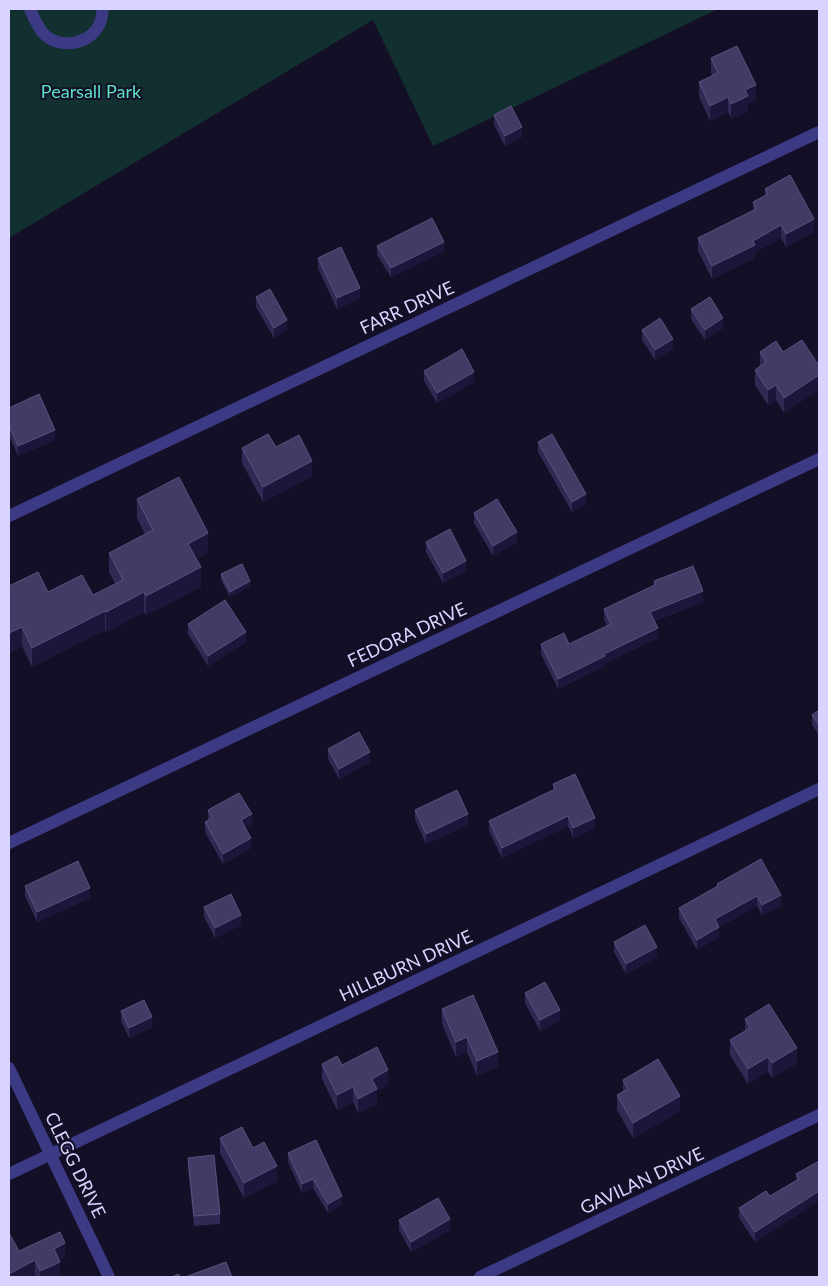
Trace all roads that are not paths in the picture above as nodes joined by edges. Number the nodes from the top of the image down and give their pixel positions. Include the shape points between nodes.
1 (30, 9) edge
2 (103, 9) edge
3 (819, 132) edge
4 (819, 459) edge
5 (9, 516) edge
6 (819, 789) edge
7 (9, 843) edge
8 (9, 1068) edge
9 (819, 1115) edge
10 (50, 1154) junction
11 (9, 1174) edge
12 (109, 1277) edge
13 (480, 1277) edge

1 - 2 street via 45,35 56,42 70,44 83,41 94,33
3 - 5 street, FARR DRIVE
4 - 7 street, FEDORA DRIVE
6 - 10 street, HILLBURN DRIVE
8 - 10 street, CLEGG DRIVE
9 - 13 street, GAVILAN DRIVE
10 - 11 street, HILLBURN DRIVE
10 - 12 street, CLEGG DRIVE

